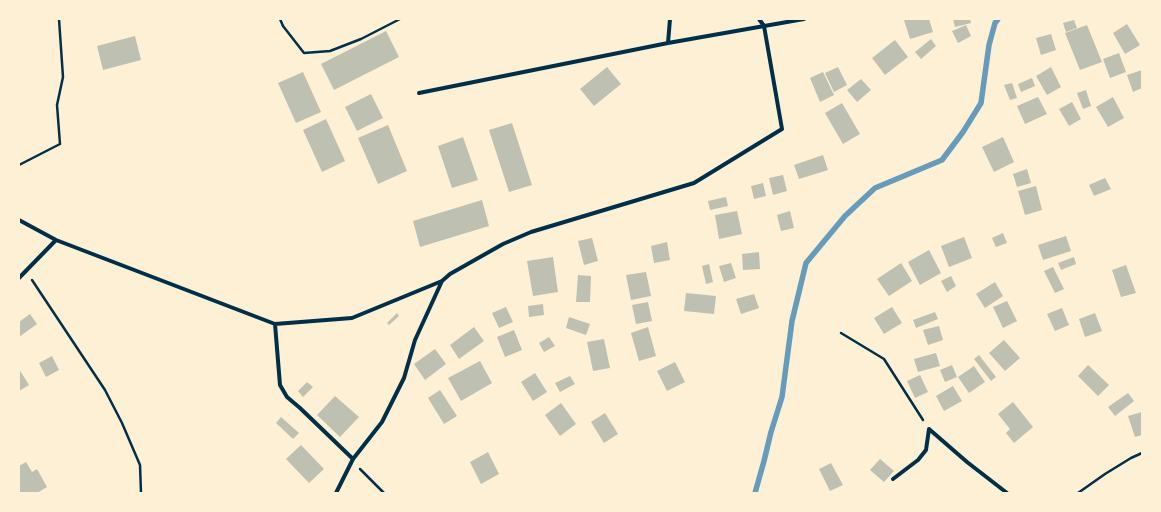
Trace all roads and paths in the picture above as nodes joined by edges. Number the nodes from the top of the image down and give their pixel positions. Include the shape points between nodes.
1 (59, 19) edge
2 (280, 19) edge
3 (400, 19) edge
4 (670, 19) edge
5 (759, 19) edge
6 (804, 19) edge
7 (764, 26) junction
8 (668, 43) junction
9 (419, 93) dead end
10 (19, 165) edge
11 (19, 220) edge
12 (56, 240) junction
13 (26, 272) junction
14 (19, 278) edge
15 (442, 282) junction
16 (275, 324) junction
17 (841, 333) dead end
18 (929, 429) junction
19 (1142, 453) edge
20 (353, 461) junction
21 (893, 479) dead end
22 (141, 493) edge
23 (336, 493) edge
24 (384, 493) edge
25 (1007, 493) edge
26 (1078, 493) edge

1 - 10 path via 63,77 58,105 60,144
2 - 3 path via 304,53 330,51
4 - 8 street
5 - 7 street
6 - 7 street
7 - 8 street
7 - 15 street via 782,129 694,183 531,232 503,244 450,274
8 - 9 street
11 - 12 street
12 - 13 street
12 - 16 street
13 - 14 street
13 - 22 path via 105,390 140,465
15 - 16 street via 352,318
15 - 20 street via 415,340 404,378 382,422
16 - 20 street via 280,386 287,397
17 - 18 path via 884,359
18 - 21 street via 926,450 918,460
18 - 25 street
19 - 26 path via 1111,470
20 - 23 street
20 - 24 path

